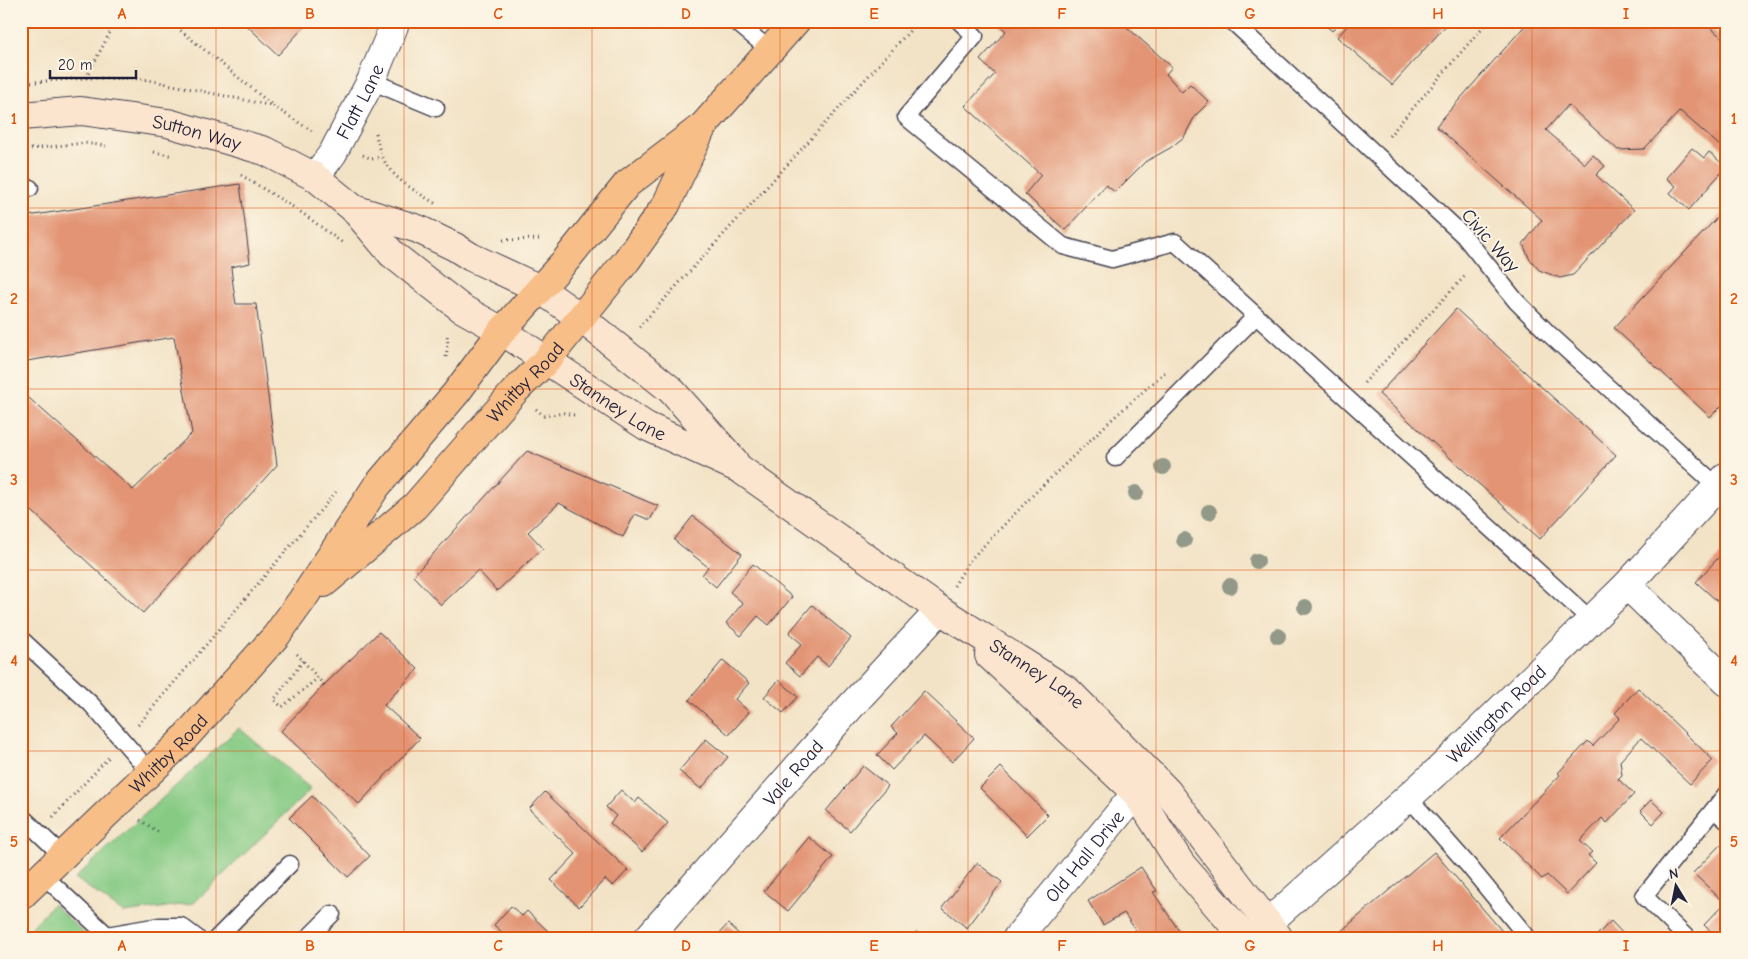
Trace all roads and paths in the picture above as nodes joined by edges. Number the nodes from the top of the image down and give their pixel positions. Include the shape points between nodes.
1 (116, 21) edge
2 (169, 21) edge
3 (396, 21) edge
4 (735, 21) edge
5 (796, 21) edge
6 (914, 21) edge
7 (959, 21) edge
8 (1232, 21) edge
9 (1488, 21) edge
10 (771, 51) junction
11 (86, 78) junction
12 (371, 81) junction
13 (21, 83) edge
14 (273, 106) junction
15 (436, 108) dead end
16 (21, 116) edge
17 (703, 126) junction
18 (306, 128) dead end
19 (376, 128) dead end
20 (110, 146) dead end
21 (21, 150) edge
22 (153, 152) dead end
23 (1375, 152) junction
24 (180, 158) dead end
25 (235, 172) dead end
26 (315, 177) junction
27 (438, 205) dead end
28 (354, 209) junction
29 (298, 210) dead end
30 (495, 237) dead end
31 (540, 239) dead end
32 (1482, 258) junction
33 (540, 289) junction
34 (1256, 316) junction
35 (581, 318) junction
36 (636, 328) dead end
37 (502, 331) junction
38 (547, 360) junction
39 (1166, 371) dead end
40 (1348, 400) junction
41 (544, 416) dead end
42 (578, 416) dead end
43 (1115, 458) dead end
44 (740, 469) junction
45 (1722, 481) edge
46 (338, 490) dead end
47 (1627, 585) junction
48 (302, 600) junction
49 (940, 610) junction
50 (1590, 619) junction
51 (21, 639) edge
52 (295, 651) dead end
53 (303, 661) junction
54 (318, 678) junction
55 (1727, 682) edge
56 (324, 685) dead end
57 (123, 741) junction
58 (150, 772) junction
59 (1145, 785) junction
60 (1727, 794) edge
61 (1408, 797) junction
62 (1714, 810) junction
63 (21, 816) edge
64 (138, 819) dead end
65 (1727, 821) edge
66 (39, 832) junction
67 (160, 833) dead end
68 (63, 856) junction
69 (290, 864) dead end
70 (43, 875) junction
71 (21, 896) edge
72 (332, 914) dead end
73 (1266, 933) edge
74 (107, 937) edge
75 (197, 938) edge
76 (217, 938) edge
77 (308, 938) edge
78 (648, 938) edge
79 (1017, 938) edge
80 (1245, 938) edge
81 (1528, 938) edge
82 (1687, 938) edge

1 - 11 path
2 - 14 path
3 - 12 street, Flatt Lane
4 - 10 lane
5 - 10 main road, Whitby Road
6 - 36 path via 914,26 657,310
7 - 34 lane via 975,36 906,117 1063,246 1112,259 1175,242
8 - 23 lane, Civic Way
9 - 23 path
10 - 17 main road, Whitby Road
11 - 13 path
11 - 14 path via 144,78
12 - 15 lane
12 - 26 street, Flatt Lane via 333,153
14 - 18 path
16 - 26 main road, Sutton Way via 80,111 168,123 265,151
17 - 33 main road, Whitby Road via 627,184
17 - 35 main road, Whitby Road via 666,205
19 - 27 path via 378,147 386,166 399,180
20 - 21 path via 84,144
22 - 24 path
23 - 32 lane, Civic Way via 1464,236
25 - 29 path
26 - 28 main road, Sutton Way
28 - 33 main road, Sutton Way via 418,229
28 - 37 main road, Sutton Way via 392,254 461,308
30 - 31 path via 503,240
32 - 40 path
32 - 45 lane, Civic Way via 1516,301 1548,333
33 - 35 main road, Stanney Lane
33 - 37 main road, Whitby Road
34 - 40 lane
34 - 43 lane
35 - 38 main road, Whitby Road
35 - 44 main road, Stanney Lane via 671,390
37 - 38 main road, Stanney Lane
37 - 48 main road, Whitby Road via 456,393 376,487
38 - 44 main road, Stanney Lane via 646,426
38 - 48 main road, Whitby Road via 514,392 415,506
39 - 49 path via 1042,486 969,561
40 - 50 lane
41 - 42 path via 564,413
44 - 49 main road, Stanney Lane
45 - 47 street, Wellington Road
46 - 57 path
47 - 50 street, Wellington Road
47 - 55 street
48 - 58 main road, Whitby Road via 276,636
49 - 59 main road, Stanney Lane via 1011,676
49 - 59 main road, Stanney Lane via 1068,691
49 - 78 street, Vale Road via 851,706
50 - 61 street, Wellington Road
51 - 57 lane via 91,704
52 - 53 path
53 - 54 path
53 - 54 path via 274,700 282,706
54 - 56 path
57 - 58 lane
57 - 66 path
58 - 68 main road, Whitby Road
59 - 73 main road, Stanney Lane via 1167,791
59 - 79 street, Old Hall Drive
59 - 80 main road, Stanney Lane via 1181,864
60 - 62 lane
61 - 73 street, Wellington Road
61 - 81 lane
62 - 65 lane
62 - 82 lane via 1644,896
63 - 66 lane
64 - 67 path
66 - 68 lane
68 - 70 main road, Whitby Road
69 - 76 lane
70 - 71 main road, Whitby Road
70 - 74 lane
72 - 77 lane
74 - 75 lane via 159,926 181,926

